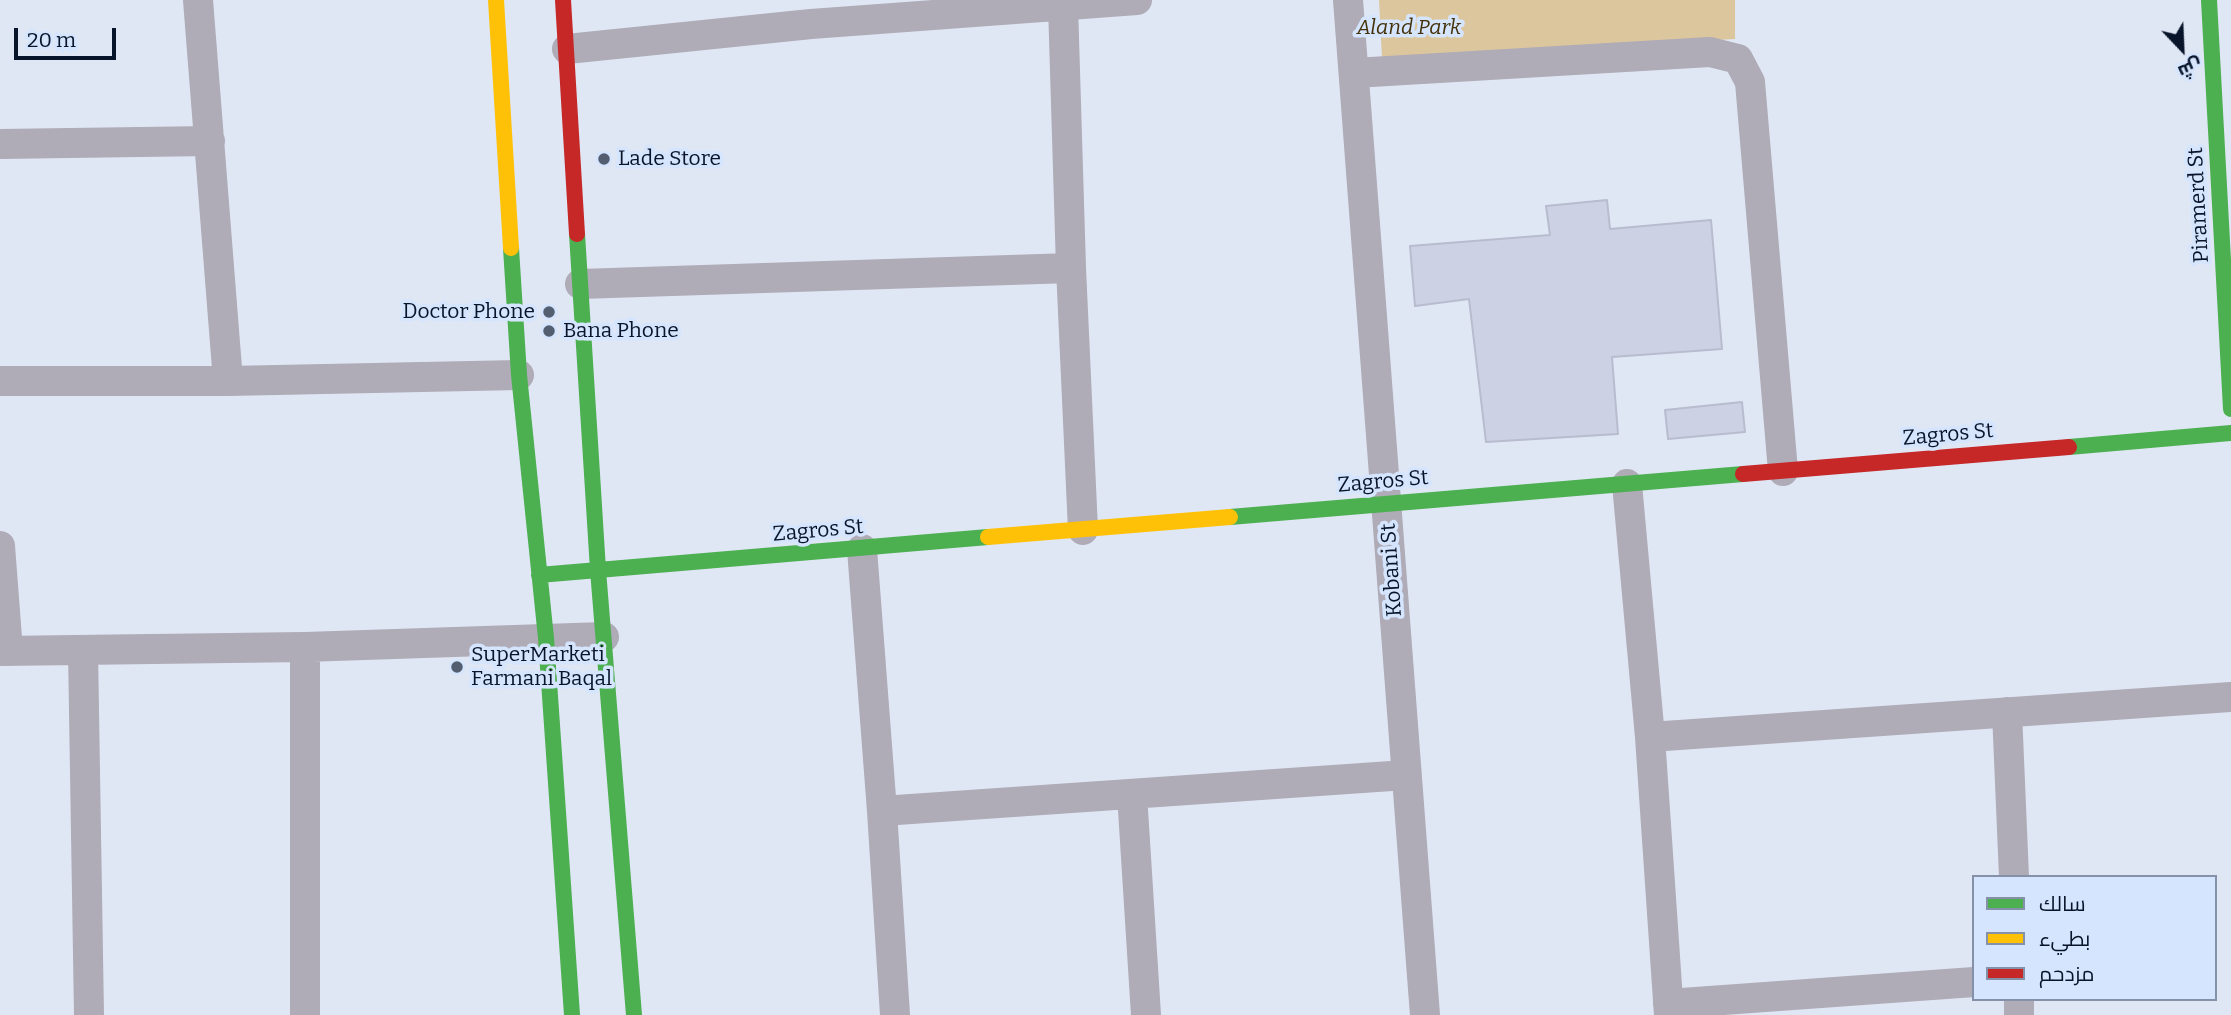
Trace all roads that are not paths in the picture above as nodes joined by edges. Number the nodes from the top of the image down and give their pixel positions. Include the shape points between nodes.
1 (198, 0) edge
2 (496, 0) edge
3 (563, 0) edge
4 (1137, 0) edge
5 (1348, 0) edge
6 (2210, 0) edge
7 (1063, 5) junction
8 (810, 12) edge
9 (567, 49) junction
10 (1354, 73) junction
11 (209, 141) junction
12 (0, 144) edge
13 (2224, 149) edge
14 (1071, 268) junction
15 (580, 284) junction
16 (519, 375) junction
17 (228, 381) junction
18 (0, 382) edge
19 (2231, 409) edge
20 (2231, 432) edge
21 (1783, 471) junction
22 (1628, 484) junction
23 (1387, 502) junction
24 (1083, 530) junction
25 (0, 545) edge
26 (862, 549) junction
27 (598, 570) junction
28 (539, 575) junction
29 (604, 637) junction
30 (545, 638) junction
31 (306, 647) junction
32 (83, 650) junction
33 (4, 651) edge
34 (2231, 697) edge
35 (2007, 712) junction
36 (1650, 737) junction
37 (1406, 775) junction
38 (1132, 794) junction
39 (882, 811) junction
40 (2014, 875) edge
41 (1972, 982) edge
42 (1669, 1009) edge
43 (89, 1015) edge
44 (305, 1015) edge
45 (572, 1015) edge
46 (634, 1015) edge
47 (895, 1015) edge
48 (1146, 1015) edge
49 (1425, 1015) edge

1 - 11 street
2 - 16 street
3 - 9 street
4 - 7 street
5 - 10 street, Kobani St
6 - 13 street, Piramerd St
7 - 8 street
7 - 14 street
8 - 9 street
9 - 15 street
10 - 21 street via 1710,52 1738,59 1750,82
10 - 23 street, Kobani St
11 - 12 street
11 - 17 street
13 - 19 street, Piramerd St
14 - 15 street
14 - 24 street
15 - 27 street
16 - 17 street
16 - 28 street
17 - 18 street
20 - 21 street, Zagros St
21 - 22 street, Zagros St
22 - 23 street, Zagros St
22 - 36 street
23 - 24 street, Zagros St
23 - 37 street, Kobani St
24 - 26 street, Zagros St
25 - 33 street
26 - 27 street, Zagros St
26 - 39 street
27 - 28 street, Zagros St
27 - 29 street
28 - 30 street
29 - 30 street
29 - 46 street
30 - 31 street
30 - 45 street
31 - 32 street
31 - 44 street
32 - 33 street
32 - 43 street
34 - 35 street
35 - 36 street
35 - 40 street
36 - 42 street
37 - 38 street
37 - 49 street, Kobani St
38 - 39 street
38 - 48 street
39 - 47 street
41 - 42 street

